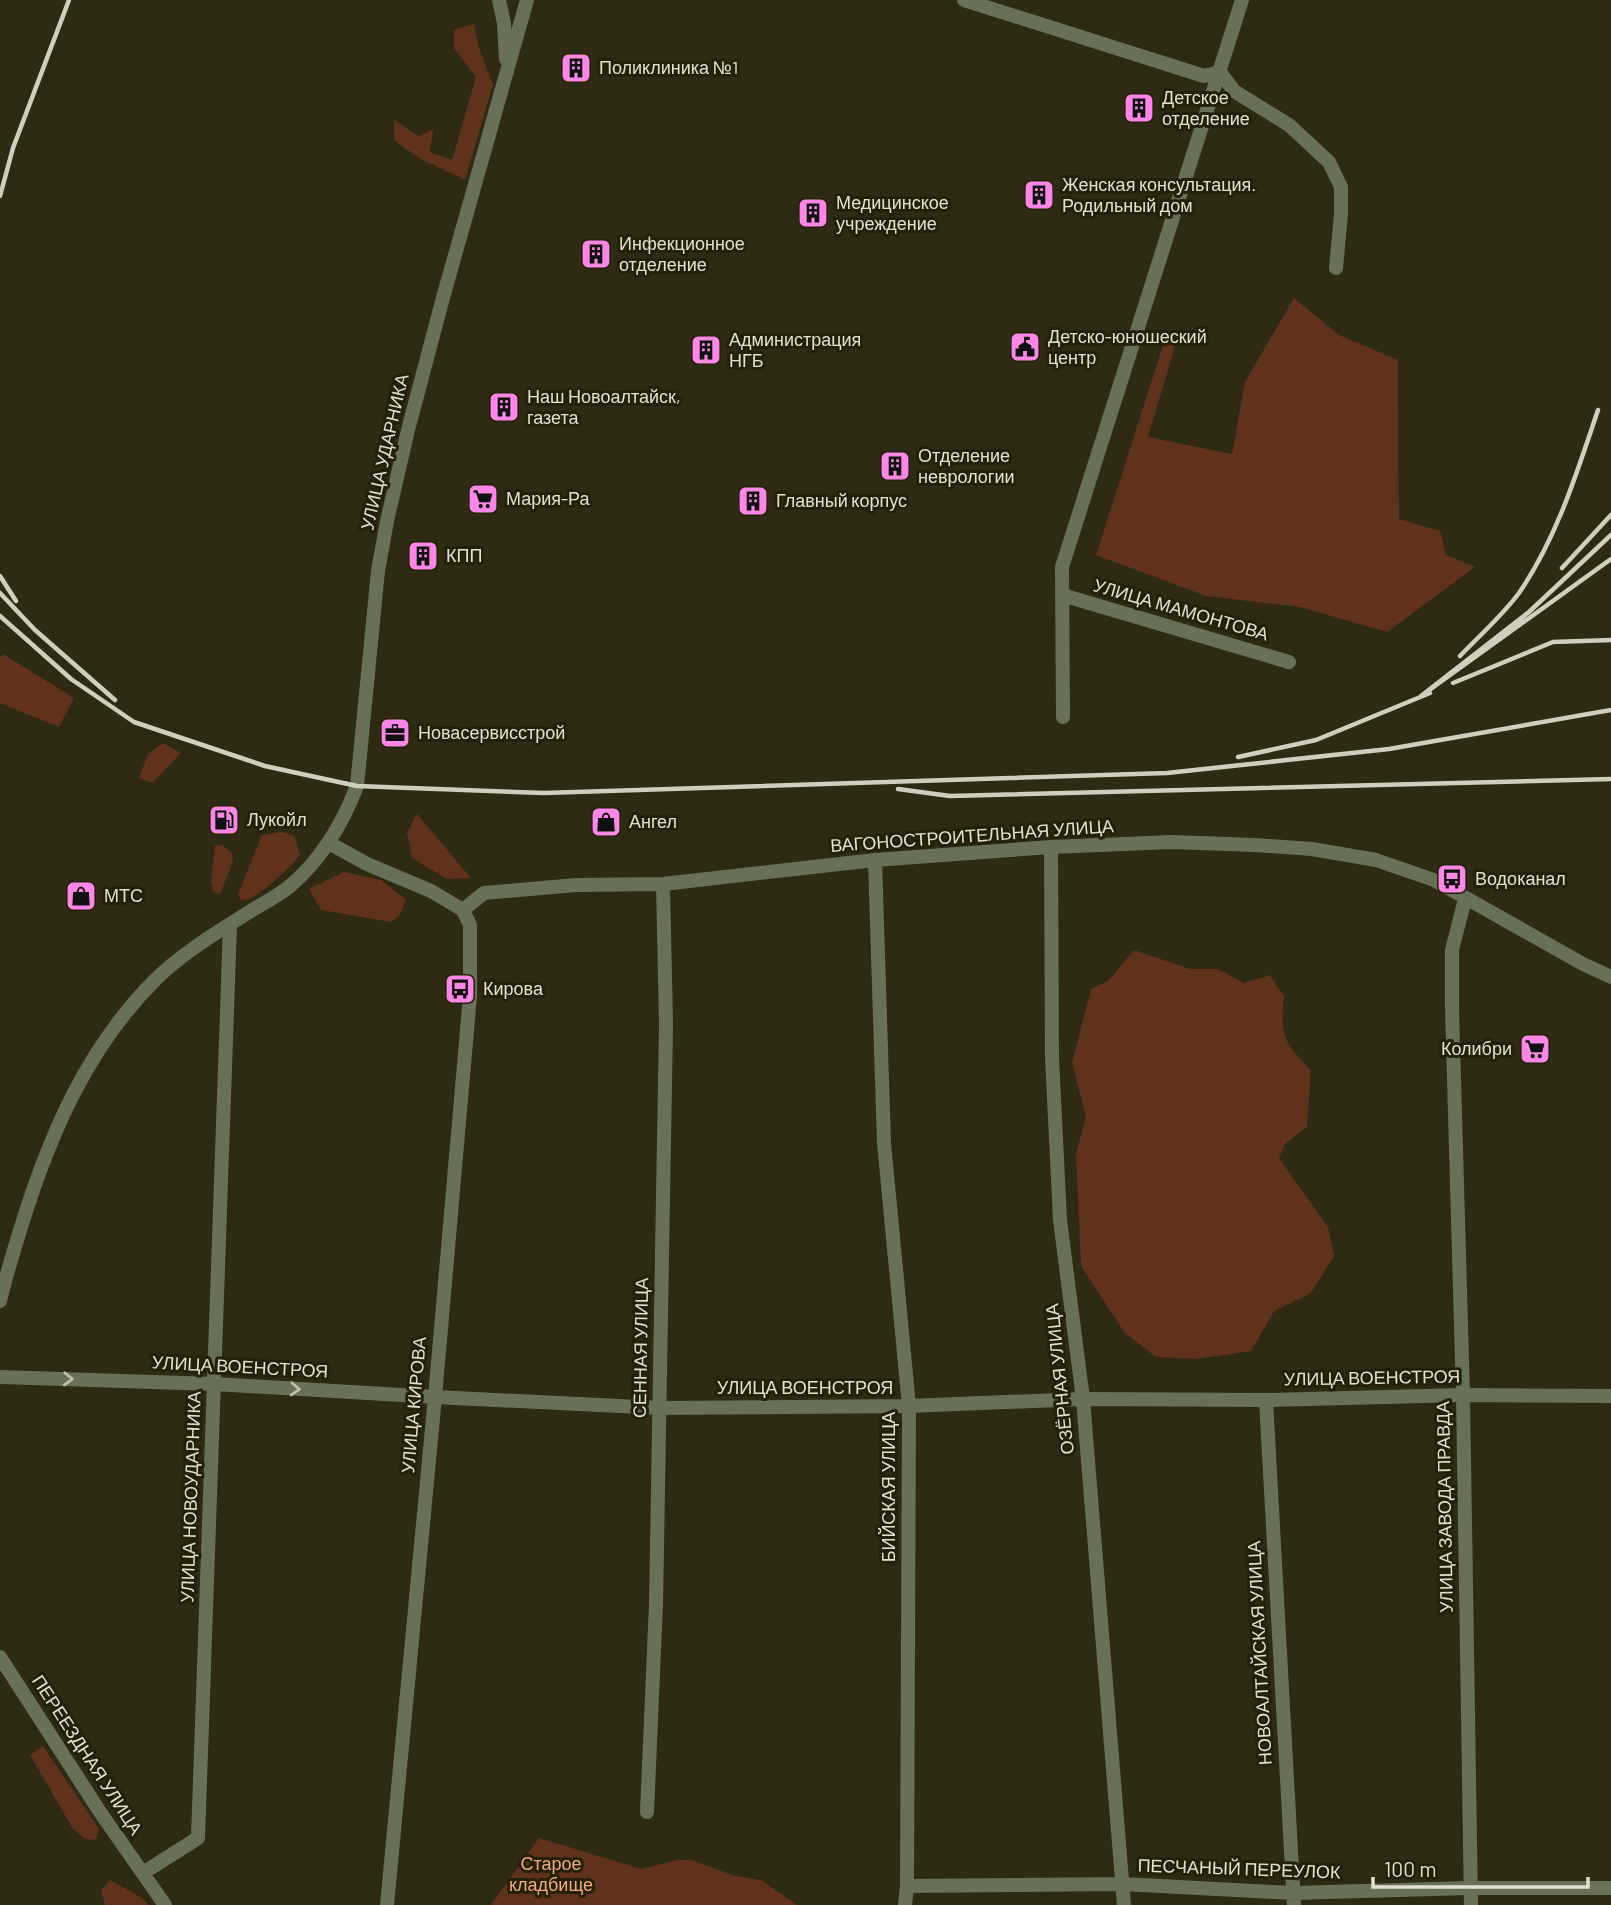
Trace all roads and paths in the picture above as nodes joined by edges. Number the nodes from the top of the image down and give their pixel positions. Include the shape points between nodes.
1 (499, 0) edge
2 (527, 0) edge
3 (964, 0) edge
4 (1242, 0) edge
5 (1220, 72) junction
6 (507, 74) junction
7 (1336, 268) dead end
8 (1062, 595) junction
9 (1289, 662) dead end
10 (1063, 717) dead end
11 (329, 843) junction
12 (1051, 847) junction
13 (874, 860) junction
14 (663, 884) junction
15 (1465, 899) junction
16 (463, 910) junction
17 (230, 925) junction
18 (1611, 977) edge
19 (0, 1301) edge
20 (0, 1377) edge
21 (214, 1384) junction
22 (1463, 1395) junction
23 (1611, 1396) edge
24 (435, 1397) junction
25 (1083, 1399) junction
26 (1266, 1400) junction
27 (909, 1406) junction
28 (660, 1409) junction
29 (0, 1657) edge
30 (647, 1812) dead end
31 (143, 1873) junction
32 (1123, 1884) junction
33 (907, 1886) junction
34 (1470, 1888) junction
35 (1611, 1888) edge
36 (1293, 1899) edge
37 (165, 1905) edge
38 (387, 1905) edge
39 (905, 1905) edge
40 (1124, 1905) edge
41 (1471, 1905) edge

1 - 6 street, УЛИЦА УДАРНИКА
2 - 6 street, УЛИЦА УДАРНИКА
3 - 5 street via 1204,76
4 - 5 street
5 - 7 street via 1234,91 1289,125 1329,162 1341,187
5 - 8 street via 1062,567
6 - 11 street, УЛИЦА УДАРНИКА via 408,430 378,571 356,786
8 - 9 street, УЛИЦА МАМОНТОВА
8 - 10 street
11 - 16 street
11 - 17 street via 289,887
12 - 13 street, ВАГОНОСТРОИТЕЛЬНАЯ УЛИЦА
12 - 15 street, ВАГОНОСТРОИТЕЛЬНАЯ УЛИЦА via 1172,842 1312,849 1376,860 1434,880
12 - 25 street, ОЗЁРНАЯ УЛИЦА via 1052,1058 1060,1220
13 - 14 street, ВАГОНОСТРОИТЕЛЬНАЯ УЛИЦА
13 - 27 street, БИЙСКАЯ УЛИЦА via 884,1143
14 - 16 street, ВАГОНОСТРОИТЕЛЬНАЯ УЛИЦА via 484,893
14 - 28 street, СЕННАЯ УЛИЦА via 666,1024
15 - 18 street, ВАГОНОСТРОИТЕЛЬНАЯ УЛИЦА
15 - 22 street, УЛИЦА ЗАВОДА ПРАВДА via 1452,950
16 - 24 street, УЛИЦА КИРОВА via 471,925 470,996
17 - 19 street via 156,979 81,1076 31,1196
17 - 21 street, УЛИЦА НОВОУДАРНИКА
20 -> 21 street, УЛИЦА ВОЕНСТРОЯ
21 -> 24 street, УЛИЦА ВОЕНСТРОЯ
21 - 31 street, УЛИЦА НОВОУДАРНИКА via 198,1838
22 - 23 street, УЛИЦА ВОЕНСТРОЯ
22 - 26 street, УЛИЦА ВОЕНСТРОЯ
22 - 34 street, УЛИЦА ЗАВОДА ПРАВДА
24 - 28 street, УЛИЦА ВОЕНСТРОЯ
24 - 38 street, УЛИЦА КИРОВА
25 - 26 street, УЛИЦА ВОЕНСТРОЯ
25 - 27 street, УЛИЦА ВОЕНСТРОЯ
25 - 32 street, ОЗЁРНАЯ УЛИЦА
26 - 36 street, НОВОАЛТАЙСКАЯ УЛИЦА
27 - 28 street, УЛИЦА ВОЕНСТРОЯ
27 - 33 street, БИЙСКАЯ УЛИЦА
28 - 30 street, СЕННАЯ УЛИЦА
29 - 31 street, ПЕРЕЕЗДНАЯ УЛИЦА
31 - 37 street, ПЕРЕЕЗДНАЯ УЛИЦА
32 - 33 street, ПЕСЧАНЫЙ ПЕРЕУЛОК
32 - 36 street, ПЕСЧАНЫЙ ПЕРЕУЛОК
32 - 40 street, ОЗЁРНАЯ УЛИЦА
33 - 39 street, БИЙСКАЯ УЛИЦА
34 - 35 street, ПЕСЧАНЫЙ ПЕРЕУЛОК
34 - 36 street, ПЕСЧАНЫЙ ПЕРЕУЛОК
34 - 41 street, УЛИЦА ЗАВОДА ПРАВДА

